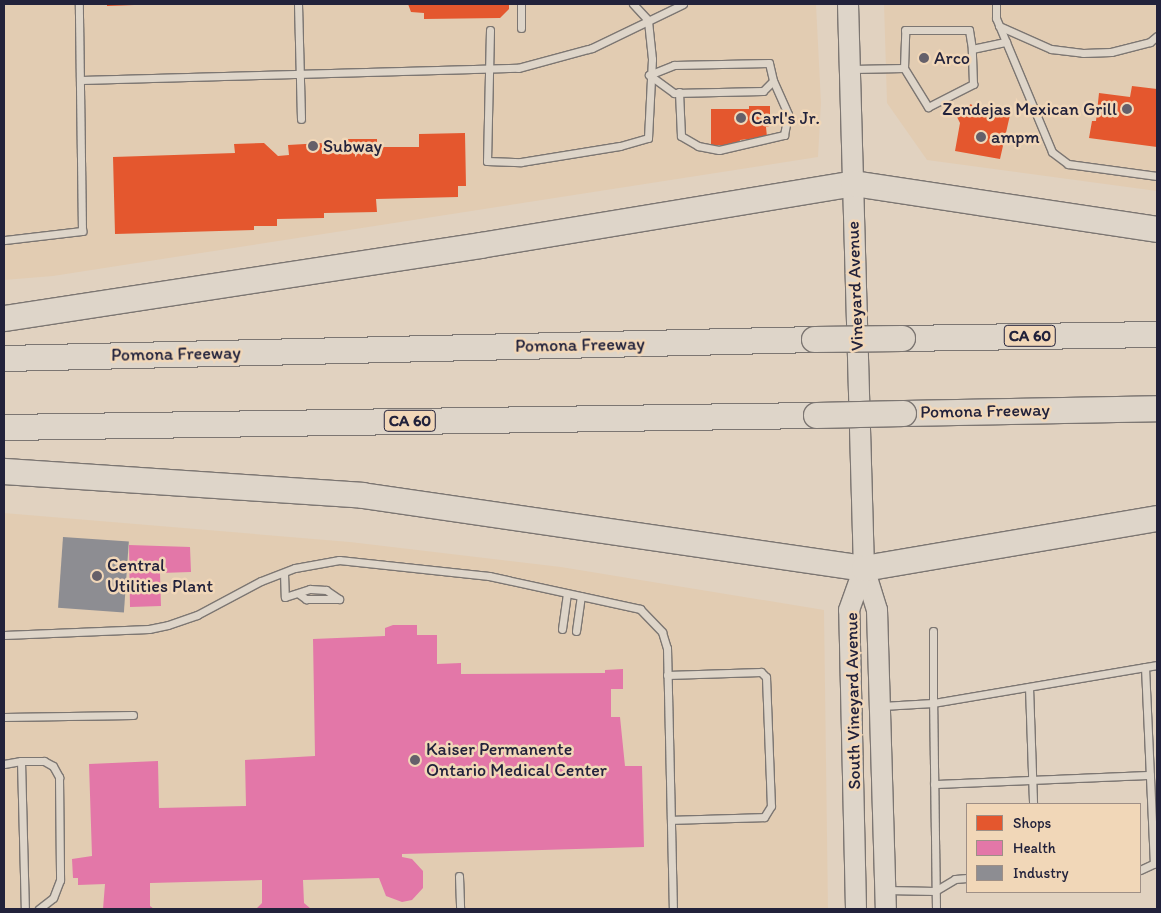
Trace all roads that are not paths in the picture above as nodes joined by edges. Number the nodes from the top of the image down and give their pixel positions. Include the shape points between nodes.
1 (79, 4) edge
2 (298, 4) edge
3 (521, 4) edge
4 (633, 4) edge
5 (683, 4) edge
6 (848, 4) edge
7 (996, 4) edge
8 (648, 20) junction
9 (999, 26) junction
10 (522, 28) dead end
11 (490, 30) dead end
12 (1157, 36) edge
13 (1006, 42) junction
14 (972, 48) junction
15 (904, 68) junction
16 (850, 69) junction
17 (490, 70) junction
18 (299, 74) junction
19 (649, 75) junction
20 (81, 80) junction
21 (773, 81) junction
22 (679, 92) junction
23 (301, 119) dead end
24 (1157, 176) edge
25 (853, 183) junction
26 (1157, 229) edge
27 (4, 240) edge
28 (4, 318) edge
29 (1157, 334) edge
30 (4, 358) edge
31 (1157, 408) edge
32 (4, 427) edge
33 (4, 471) edge
34 (1157, 518) edge
35 (864, 568) junction
36 (284, 572) junction
37 (567, 593) junction
38 (299, 594) dead end
39 (581, 596) junction
40 (562, 629) dead end
41 (576, 631) dead end
42 (933, 631) dead end
43 (4, 636) edge
44 (1157, 665) edge
45 (1144, 667) junction
46 (667, 675) junction
47 (1030, 687) junction
48 (932, 704) junction
49 (880, 706) junction
50 (133, 716) dead end
51 (4, 717) edge
52 (21, 761) junction
53 (4, 764) edge
54 (1150, 775) junction
55 (1032, 780) junction
56 (934, 784) junction
57 (1033, 803) edge
58 (671, 820) junction
59 (1156, 863) edge
60 (1141, 870) edge
61 (460, 876) dead end
62 (966, 878) edge
63 (935, 892) junction
64 (886, 900) edge
65 (25, 909) edge
66 (40, 909) edge
67 (460, 909) edge
68 (673, 909) edge
69 (856, 909) edge
70 (936, 909) edge

1 - 20 lane
2 - 18 lane
3 - 10 lane
4 - 8 lane
5 - 8 lane
6 - 16 main road, Vineyard Avenue
7 - 9 lane
8 - 17 lane via 562,58 537,65
8 - 19 lane via 652,59
9 - 12 lane via 1051,48 1083,53 1111,52 1150,42
9 - 13 lane
11 - 17 lane
13 - 14 lane
13 - 24 lane via 1052,152 1068,164
14 - 15 lane via 969,30 905,30
14 - 15 lane via 973,84 928,107
15 - 16 lane
16 - 25 main road, Vineyard Avenue
17 - 18 lane
17 - 19 lane via 487,161 521,162 648,138
18 - 20 lane
18 - 23 lane
19 - 21 lane via 674,65 769,63
19 - 22 lane via 674,93
20 - 27 lane via 82,231
21 - 22 lane via 763,91
21 - 22 lane via 788,114 784,135 719,150 698,146 681,136
25 - 26 highway
25 - 28 highway via 480,245
25 - 35 main road, Vineyard Avenue
29 - 30 highway, Pomona Freeway / CA 60, bridge
31 - 32 highway, Pomona Freeway / CA 60, bridge
33 - 35 highway via 362,495
34 - 35 highway
35 - 49 main road, South Vineyard Avenue via 877,610
35 - 69 main road, South Vineyard Avenue via 849,610
36 - 37 lane via 339,560 365,560 489,576
36 - 38 lane via 285,596
36 - 43 lane via 197,615 168,625 149,629
37 - 39 lane
37 - 40 lane
39 - 41 lane
39 - 46 lane via 640,609 651,618 662,632
42 - 48 lane
44 - 45 lane
45 - 47 lane
45 - 54 lane
46 - 58 lane
46 - 58 lane via 761,672 766,677 771,806 764,817
47 - 48 lane
47 - 55 lane
48 - 49 lane
48 - 56 lane
49 - 64 main road, South Vineyard Avenue
50 - 51 lane
52 - 53 lane
52 - 65 lane
52 - 66 lane via 44,761 53,766 59,776 60,880 53,898
54 - 55 lane
54 - 59 lane
55 - 56 lane
55 - 57 lane
56 - 63 lane
58 - 68 lane
59 - 60 lane
61 - 67 lane
62 - 63 lane via 955,879
63 - 64 lane
63 - 70 lane

